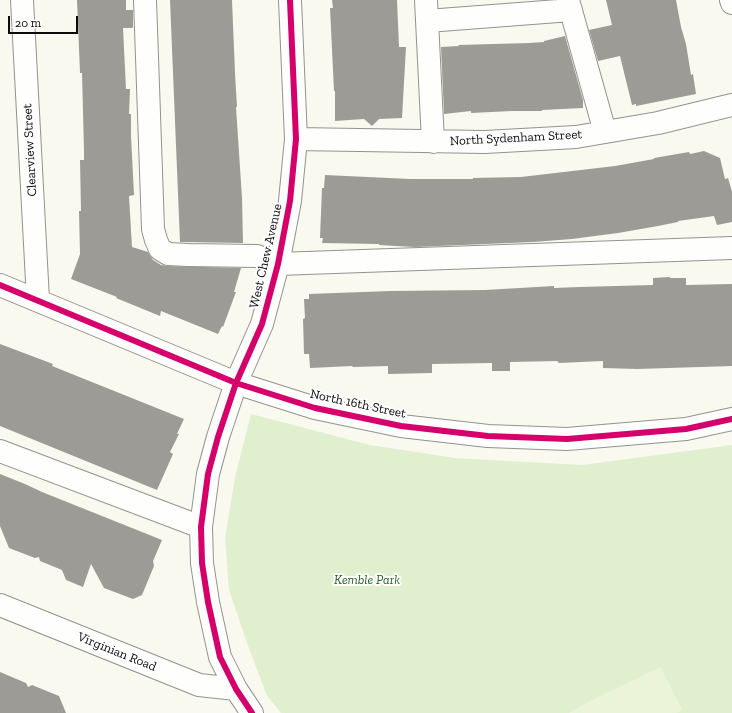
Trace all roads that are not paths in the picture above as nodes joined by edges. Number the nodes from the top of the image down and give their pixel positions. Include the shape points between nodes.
1 (22, 0) edge
2 (145, 0) edge
3 (290, 0) edge
4 (731, 0) edge
5 (732, 3) edge
6 (569, 5) edge
7 (427, 10) edge
8 (732, 105) edge
9 (604, 132) junction
10 (296, 139) junction
11 (433, 142) junction
12 (732, 248) edge
13 (278, 264) junction
14 (0, 285) edge
15 (38, 300) junction
16 (236, 383) junction
17 (732, 419) edge
18 (0, 451) edge
19 (201, 527) junction
20 (0, 605) edge
21 (236, 689) junction
22 (252, 713) edge

1 - 15 street, Clearview Street
2 - 13 street via 154,229 160,249 168,254 258,256
3 - 10 street, West Chew Avenue
4 - 5 street
6 - 7 street
6 - 9 street
7 - 11 street
8 - 9 street, North Sydenham Street via 658,124
9 - 11 street, North Sydenham Street via 485,142
10 - 11 street, North Sydenham Street
10 - 13 street, West Chew Avenue via 290,201
12 - 13 street
13 - 16 street, West Chew Avenue via 262,324
14 - 15 street, North 16th Street
15 - 16 street, North 16th Street
16 - 17 street, North 16th Street via 314,408 401,426 488,436 567,439 686,429
16 - 19 street, West Chew Avenue via 208,474
18 - 19 street
19 - 21 street, West Chew Avenue via 202,563 208,602 220,657
20 - 21 street, Virginian Road via 199,685
21 - 22 street, West Chew Avenue

